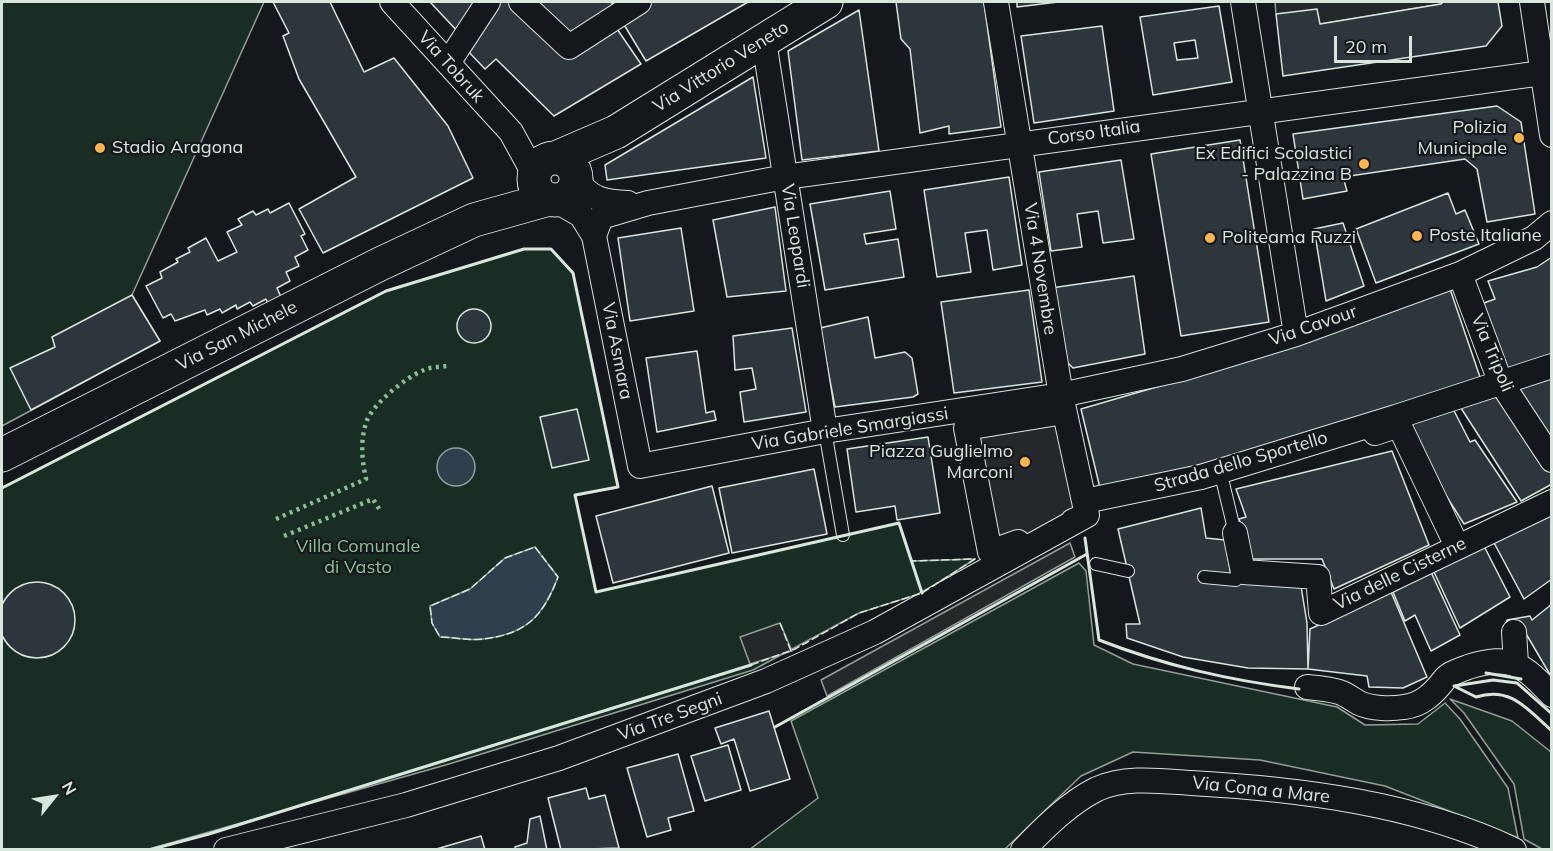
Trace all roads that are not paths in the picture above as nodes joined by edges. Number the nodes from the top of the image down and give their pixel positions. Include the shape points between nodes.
1 (392, 2) edge
2 (488, 2) edge
3 (520, 2) edge
4 (826, 2) edge
5 (996, 2) edge
6 (1243, 2) edge
7 (1532, 2) edge
8 (630, 3) edge
9 (764, 41) junction
10 (448, 63) junction
11 (1542, 73) junction
12 (1260, 111) junction
13 (1551, 135) edge
14 (1020, 143) junction
15 (561, 172) junction
16 (785, 177) junction
17 (615, 207) junction
18 (1551, 223) edge
19 (594, 236) junction
20 (1460, 274) junction
21 (1296, 334) junction
22 (1551, 366) edge
23 (1500, 381) junction
24 (1062, 403) junction
25 (1398, 421) junction
26 (825, 431) junction
27 (2, 455) edge
28 (1551, 460) edge
29 (640, 466) joint
30 (1223, 483) joint
31 (1551, 502) edge
32 (1086, 508) junction
33 (1236, 533) joint
34 (843, 536) dead end
35 (1458, 546) junction
36 (1096, 564) dead end
37 (1128, 571) dead end
38 (1243, 572) junction
39 (1204, 577) dead end
40 (1514, 632) dead end
41 (1516, 663) junction
42 (1307, 687) dead end
43 (1551, 695) edge
44 (226, 849) edge
45 (1023, 849) edge
46 (1514, 849) edge

1 - 10 street, Via Tobruk
2 - 10 street
3 - 8 street via 569,47
4 - 9 street, Via Vittorio Veneto
5 - 14 street, Via 4 Novembre
6 - 12 street
7 - 11 street
9 - 15 street, Via Vittorio Veneto via 616,132
9 - 16 street, Via Leopardi
10 - 15 street, Via Tobruk via 511,132
11 - 12 street, Corso Italia
11 - 13 street
12 - 14 street, Corso Italia
12 - 21 street
14 - 16 street, Corso Italia
14 - 24 street, Via 4 Novembre
15 - 17 street, Corso Italia via 593,198
15 - 19 street
15 - 27 street, Via San Michele via 474,220
16 - 17 street, Corso Italia
16 - 26 street, Via Leopardi
17 - 19 street via 601,217
18 - 20 street, Via Cavour via 1534,238
19 - 29 street, Via Asmara
20 - 21 street, Via Cavour
20 - 23 street, Via Tripoli
21 - 24 street, Via Cavour
22 - 23 street
23 - 25 street
23 - 28 street, Via Tripoli
24 - 26 street, Via Gabriele Smargiassi
24 - 32 street
24 - 32 street via 966,428 990,552
25 - 30 street
25 - 32 street, Strada dello Sportello
25 - 35 street
26 - 29 street, Via Gabriele Smargiassi
26 - 34 lane
30 - 33 lane
31 - 35 street, Via delle Cisterne
32 - 44 street, Via Tre Segni via 875,632 766,681 548,762 406,805
33 - 38 street
35 - 38 street, Via delle Cisterne via 1321,613 1318,577
36 - 37 lane
38 - 39 lane via 1236,580
40 - 41 street
41 - 42 street via 1485,662 1460,670 1445,678 1420,704 1405,707 1362,704 1340,692
41 - 43 street
45 - 46 street, Via Cona a Mare via 1060,813 1098,789 1140,780 1230,785 1342,798 1489,837

